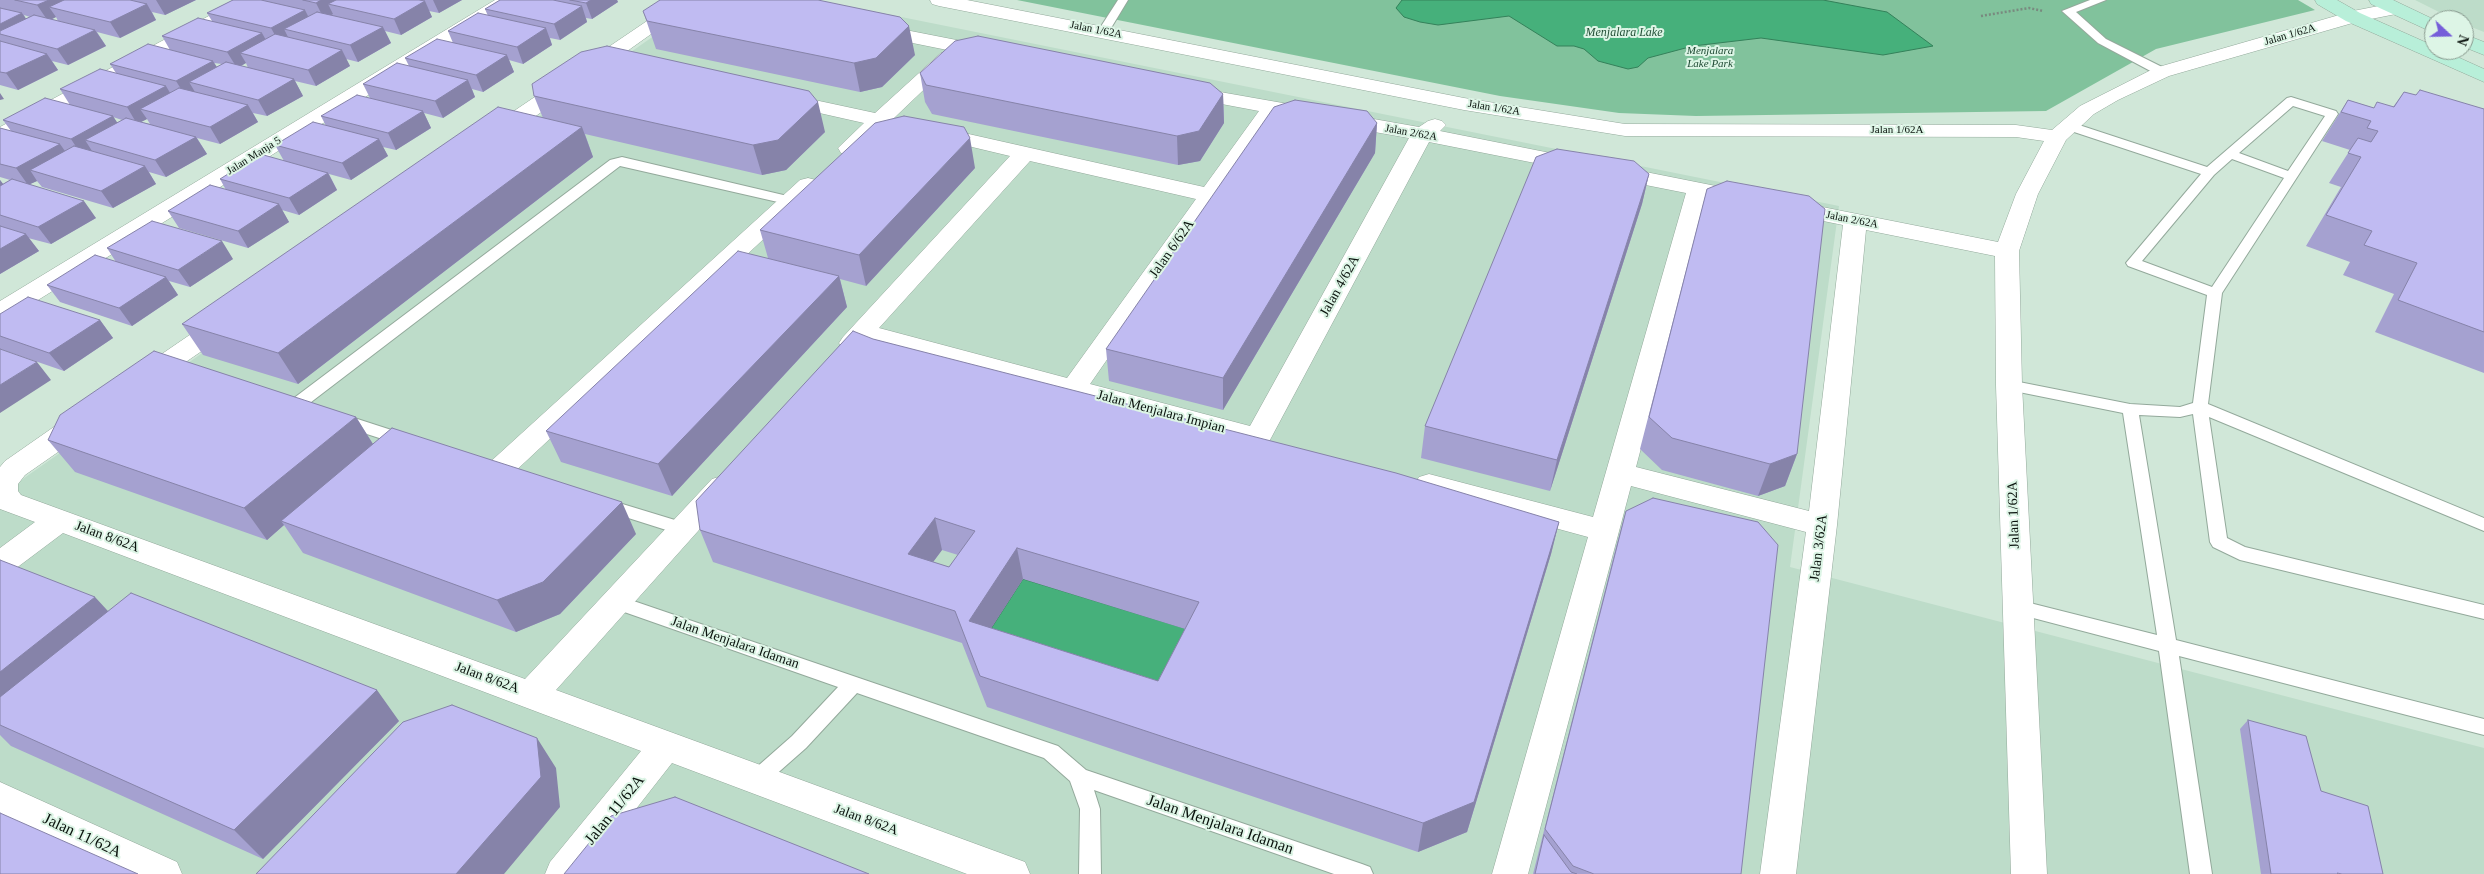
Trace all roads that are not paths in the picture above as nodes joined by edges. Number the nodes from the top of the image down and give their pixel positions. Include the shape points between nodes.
1 (253, 0) edge
2 (508, 0) edge
3 (690, 0) edge
4 (939, 0) edge
5 (1124, 0) edge
6 (2101, 0) edge
7 (2324, 0) edge
8 (2386, 4) edge
9 (2353, 17) junction
10 (2424, 21) edge
11 (852, 25) edge
12 (1104, 31) junction
13 (959, 47) junction
14 (1008, 56) edge
15 (604, 59) junction
16 (632, 65) edge
17 (2162, 72) junction
18 (2484, 76) edge
19 (1164, 88) edge
20 (765, 95) edge
21 (1464, 104) junction
22 (1271, 109) junction
23 (879, 120) junction
24 (2063, 132) junction
25 (0, 135) edge
26 (1422, 135) junction
27 (474, 149) edge
28 (1026, 153) junction
29 (2230, 154) junction
30 (2209, 172) junction
31 (2291, 176) junction
32 (1698, 189) junction
33 (1210, 195) junction
34 (791, 201) junction
35 (1855, 220) junction
36 (2007, 251) junction
37 (2215, 293) junction
38 (0, 312) edge
39 (240, 312) edge
40 (862, 332) junction
41 (836, 362) edge
42 (2009, 384) junction
43 (1073, 389) junction
44 (127, 390) edge
45 (277, 399) edge
46 (296, 405) junction
47 (103, 407) edge
48 (2200, 407) junction
49 (2130, 409) junction
50 (1257, 438) junction
51 (1285, 445) edge
52 (425, 446) edge
53 (499, 470) edge
54 (736, 471) edge
55 (1620, 473) junction
56 (1406, 478) edge
57 (590, 500) edge
58 (61, 519) junction
59 (2484, 525) edge
60 (1822, 526) junction
61 (682, 529) junction
62 (1604, 531) junction
63 (0, 564) edge
64 (616, 602) junction
65 (2018, 607) junction
66 (2484, 612) edge
67 (2168, 646) junction
68 (853, 684) junction
69 (531, 695) junction
70 (2484, 727) edge
71 (666, 745) junction
72 (1079, 776) junction
73 (757, 779) junction
74 (0, 797) edge
75 (164, 874) edge
76 (563, 874) edge
77 (1012, 874) edge
78 (1090, 874) edge
79 (1362, 874) edge
80 (1510, 874) edge
81 (1778, 874) edge
82 (2029, 874) edge
83 (2201, 874) edge

1 - 25 street
2 - 38 street, Jalan Manja 5
3 - 15 street
4 - 12 street, Jalan 1/62A
5 - 12 lane
6 - 17 lane via 2068,11 2102,41
7 - 9 main road
8 - 9 street, Jalan 1/62A
8 - 10 main road
9 - 17 street, Jalan 1/62A
9 - 18 main road
11 - 13 street
12 - 21 street, Jalan 1/62A
13 - 14 street
13 - 23 street
15 - 16 street
15 - 27 street
17 - 24 street, Jalan 1/62A via 2111,96 2088,110
19 - 22 street, Jalan 2/62A
20 - 23 street
21 - 24 street, Jalan 1/62A via 1625,130
21 - 26 street
22 - 26 street, Jalan 2/62A
22 - 33 street, Jalan 6/62A
23 - 28 street
23 - 34 street
24 - 30 lane
24 - 36 street, Jalan 1/62A via 2027,194
26 - 32 street, Jalan 2/62A
26 - 50 street, Jalan 4/62A
28 - 33 street
28 - 40 street
29 - 30 lane
29 - 31 lane
29 - 31 lane via 2291,101 2332,114
30 - 37 lane via 2133,263
31 - 37 lane
32 - 35 street, Jalan 2/62A
32 - 55 street
33 - 43 street, Jalan 6/62A
34 - 46 lane via 615,162
34 - 53 street
35 - 36 street, Jalan 2/62A
35 - 60 street, Jalan 3/62A
36 - 42 street, Jalan 1/62A
37 - 48 lane
39 - 44 street via 176,366
40 - 41 street
40 - 43 street, Jalan Menjalara Impian
42 - 49 lane
42 - 65 street, Jalan 1/62A
43 - 50 street, Jalan Menjalara Impian
45 - 46 lane
46 - 52 lane
47 - 58 street, Jalan 8/62A via 15,468 4,482 3,494 11,502
48 - 49 lane via 2180,412
48 - 59 lane
48 - 66 lane via 2219,542 2240,552
49 - 67 lane
50 - 51 street, Jalan Menjalara Impian
54 - 61 street
55 - 60 street
55 - 62 street
56 - 62 street
57 - 61 lane
58 - 63 street
58 - 69 street, Jalan 8/62A
60 - 81 street, Jalan 3/62A
61 - 64 street
62 - 80 street
64 - 68 lane, Jalan Menjalara Idaman
64 - 69 street
65 - 67 lane
65 - 82 street, Jalan 1/62A
67 - 70 lane
67 - 83 lane
68 - 72 lane, Jalan Menjalara Idaman via 1051,752
68 - 73 lane via 799,742
69 - 71 street, Jalan 8/62A
71 - 73 street, Jalan 8/62A
71 - 76 street, Jalan 11/62A
72 - 78 lane via 1090,809
72 - 79 lane, Jalan Menjalara Idaman
73 - 77 street, Jalan 8/62A
74 - 75 street, Jalan 11/62A

